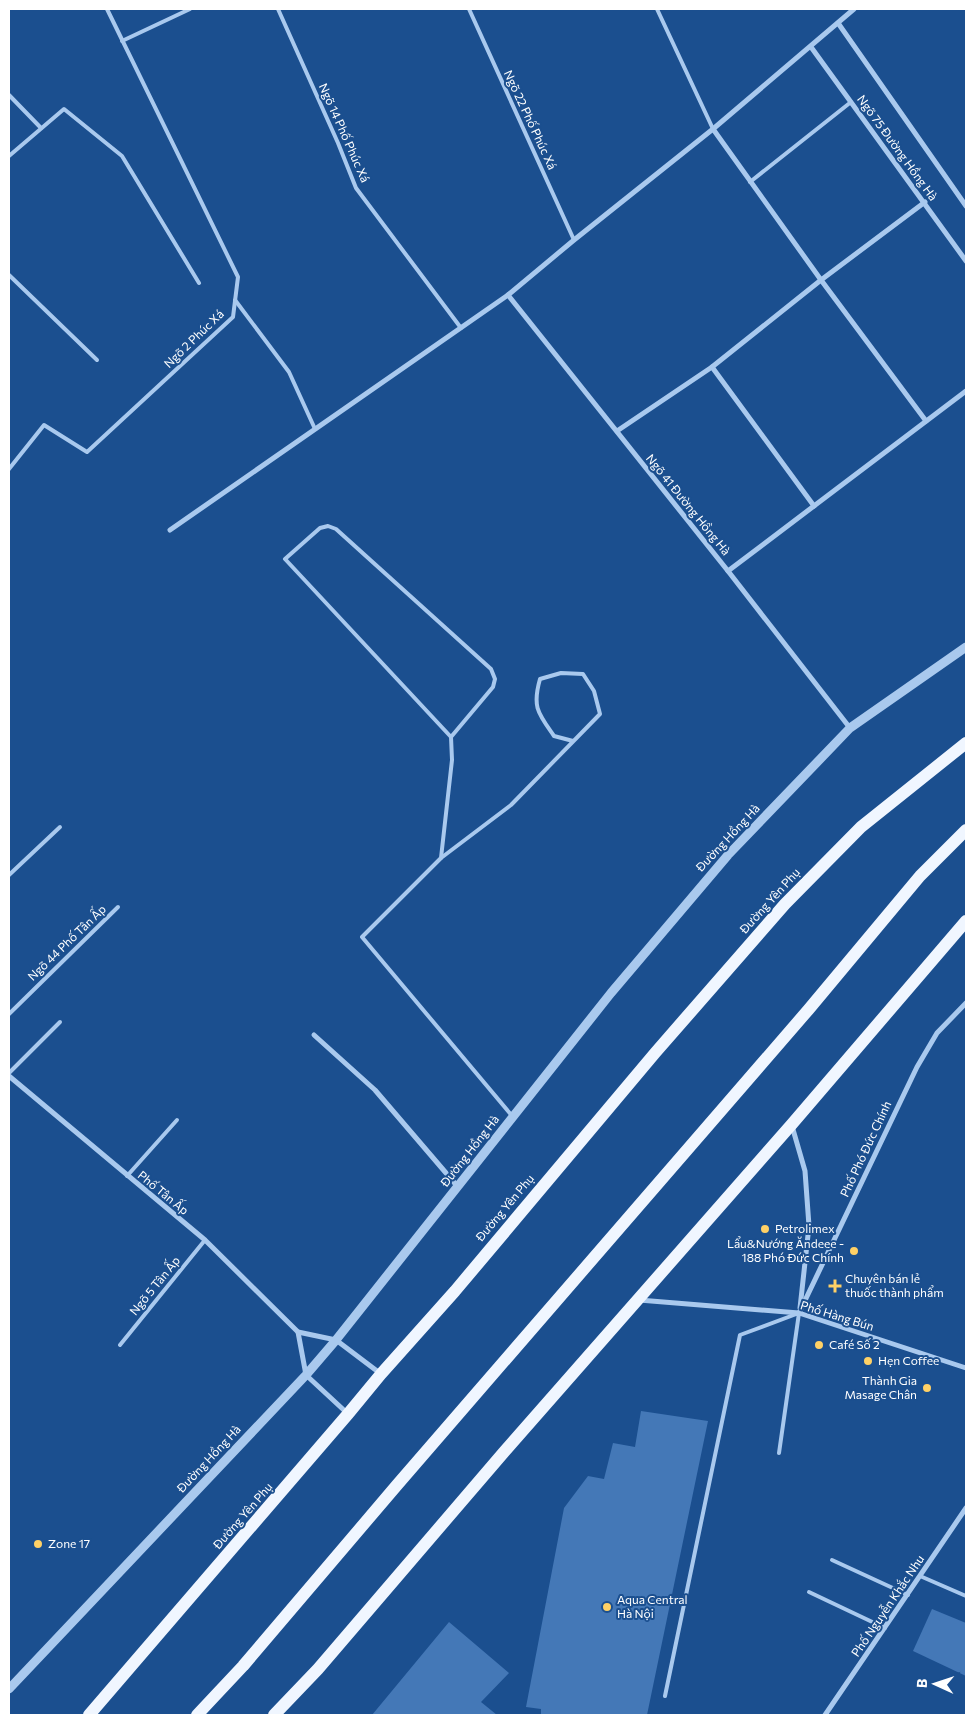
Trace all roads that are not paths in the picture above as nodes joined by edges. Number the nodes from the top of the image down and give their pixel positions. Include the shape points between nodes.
1 (107, 9) edge
2 (190, 9) edge
3 (278, 9) edge
4 (469, 9) edge
5 (657, 9) edge
6 (854, 9) edge
7 (838, 23) junction
8 (122, 41) junction
9 (811, 47) junction
10 (9, 95) edge
11 (851, 102) junction
12 (41, 128) junction
13 (712, 130) junction
14 (9, 156) edge
15 (750, 182) junction
16 (925, 202) junction
17 (966, 206) edge
18 (574, 240) junction
19 (966, 261) edge
20 (9, 275) edge
21 (821, 280) junction
22 (199, 283) dead end
23 (508, 295) junction
24 (235, 300) junction
25 (461, 328) junction
26 (97, 360) dead end
27 (712, 367) junction
28 (966, 391) edge
29 (926, 421) junction
30 (315, 429) junction
31 (617, 432) junction
32 (9, 469) edge
33 (814, 506) junction
34 (170, 530) dead end
35 (728, 571) junction
36 (966, 647) edge
37 (850, 728) junction
38 (451, 737) junction
39 (573, 741) junction
40 (966, 743) edge
41 (60, 827) dead end
42 (966, 830) edge
43 (441, 858) junction
44 (9, 875) edge
45 (118, 908) dead end
46 (966, 921) edge
47 (966, 1003) edge
48 (9, 1014) edge
49 (60, 1022) dead end
50 (314, 1035) dead end
51 (9, 1074) edge
52 (513, 1117) junction
53 (177, 1120) dead end
54 (792, 1124) junction
55 (127, 1176) junction
56 (458, 1187) junction
57 (205, 1240) junction
58 (638, 1300) junction
59 (799, 1313) junction
60 (298, 1332) junction
61 (336, 1340) junction
62 (120, 1345) dead end
63 (966, 1368) edge
64 (306, 1374) junction
65 (381, 1374) junction
66 (348, 1414) junction
67 (779, 1453) dead end
68 (966, 1508) edge
69 (832, 1560) dead end
70 (920, 1576) junction
71 (809, 1592) dead end
72 (908, 1595) junction
73 (966, 1596) edge
74 (885, 1628) junction
75 (9, 1689) edge
76 (665, 1696) dead end
77 (89, 1715) edge
78 (197, 1715) edge
79 (274, 1715) edge
80 (826, 1715) edge

1 - 8 lane, Ngõ 2 Phúc Xá
2 - 8 lane
3 - 25 lane, Ngõ 14 Phố Phúc Xá via 356,188
4 - 18 lane, Ngõ 22 Phố Phúc Xá
5 - 13 lane
6 - 7 street
7 - 9 street
7 - 17 street, Ngõ 75 Đường Hồng Hà
8 - 24 lane, Ngõ 2 Phúc Xá via 238,277
9 - 11 street, Ngõ 75 Đường Hồng Hà
9 - 13 street
10 - 12 lane
11 - 15 lane
11 - 16 street, Ngõ 75 Đường Hồng Hà
12 - 14 lane
12 - 22 lane via 64,109 122,156
13 - 15 street
13 - 18 street
15 - 21 street
16 - 19 street, Ngõ 75 Đường Hồng Hà
16 - 21 street
18 - 23 street
20 - 26 lane
21 - 27 street
21 - 29 street
23 - 25 street
23 - 31 street, Ngõ 41 Đường Hồng Hà
24 - 30 lane via 289,372
24 - 32 lane, Ngõ 2 Phúc Xá via 233,318 87,452 44,425
25 - 30 street
27 - 31 street
27 - 33 street
28 - 29 street
29 - 33 street
30 - 34 street
31 - 35 street, Ngõ 41 Đường Hồng Hà
33 - 35 street
35 - 37 street, Ngõ 41 Đường Hồng Hà
36 - 37 street, Đường Hồng Hà
37 - 52 street, Đường Hồng Hà via 728,855 611,993
38 - 38 lane via 285,559 320,528 336,529 491,669 495,679 493,687
38 - 43 lane via 452,760
39 - 39 lane via 600,714 594,691 584,674 561,673 540,679 536,695 538,714 554,736
39 - 43 lane via 511,805
40 - 65 main road, Đường Yên Phụ via 861,827 785,904
41 - 44 lane
42 - 78 main road via 920,876 243,1666
43 - 52 lane via 362,937
45 - 48 lane, Ngõ 44 Phố Tân Ấp
46 - 54 main road
47 - 59 street, Phố Phó Đức Chính via 936,1033 916,1067
49 - 51 lane
50 - 56 street via 375,1090
51 - 55 street, Phố Tân Ấp
52 - 56 street, Đường Hồng Hà
53 - 55 lane
54 - 58 main road
54 - 59 street via 805,1171 809,1226
55 - 57 street, Phố Tân Ấp
56 - 61 street, Đường Hồng Hà
57 - 60 street, Phố Tân Ấp
57 - 62 lane, Ngõ 5 Tân Ấp
58 - 59 street, Phố Hàng Bún
58 - 79 main road via 318,1669
59 - 63 street, Phố Hàng Bún
59 - 67 lane
59 - 76 lane via 740,1335
60 - 61 street
60 - 64 street
61 - 64 street, Đường Hồng Hà
61 - 65 street
64 - 66 street
64 - 75 street, Đường Hồng Hà
65 - 66 main road, Đường Yên Phụ
66 - 77 main road, Đường Yên Phụ
68 - 70 street, Phố Nguyễn Khắc Nhu
69 - 72 lane
70 - 72 street, Phố Nguyễn Khắc Nhu
70 - 73 lane
71 - 74 lane
72 - 74 street, Phố Nguyễn Khắc Nhu
74 - 80 street, Phố Nguyễn Khắc Nhu

